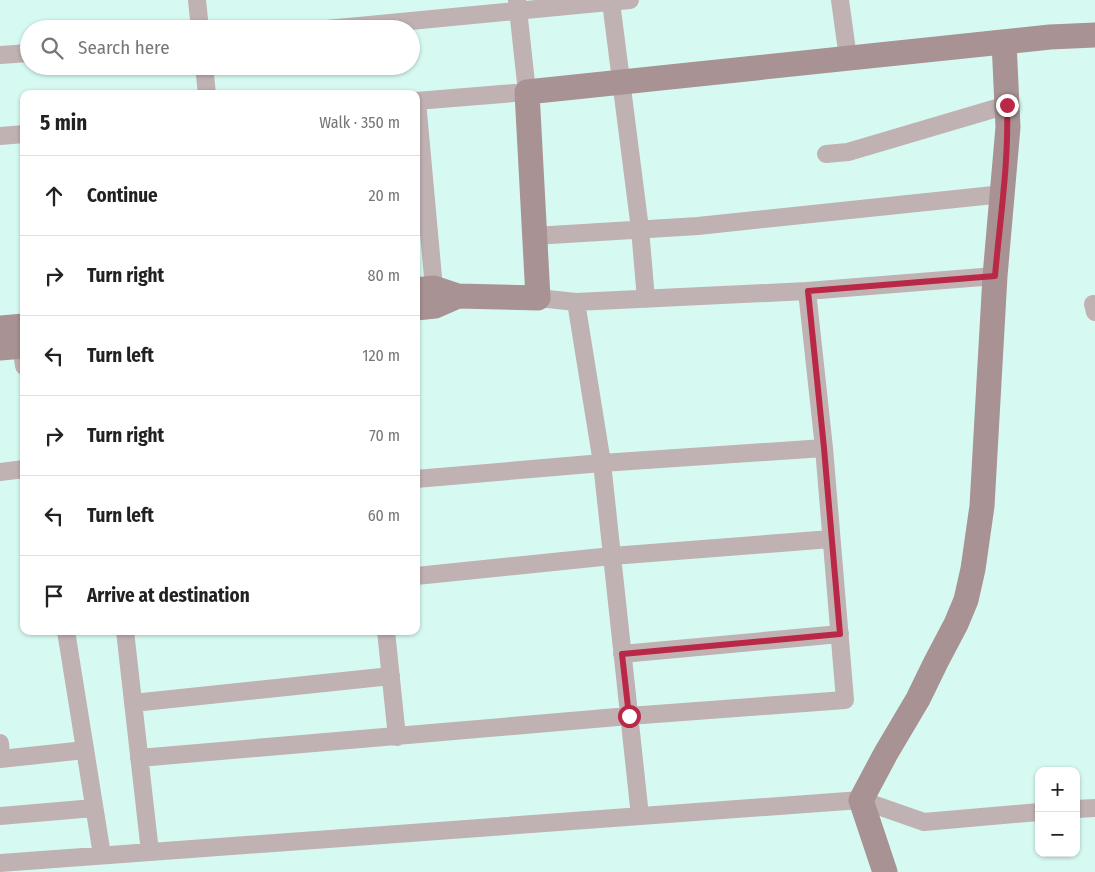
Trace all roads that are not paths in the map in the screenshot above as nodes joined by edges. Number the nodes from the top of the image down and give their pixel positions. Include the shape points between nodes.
1 (197, 0) edge
2 (630, 0) edge
3 (840, 0) edge
4 (611, 2) junction
5 (517, 5) edge
6 (199, 20) edge
7 (399, 20) edge
8 (1095, 34) edge
9 (1004, 42) junction
10 (20, 54) edge
11 (0, 55) edge
12 (848, 58) junction
13 (205, 75) edge
14 (622, 82) junction
15 (207, 90) edge
16 (527, 92) junction
17 (420, 101) edge
18 (1007, 105) junction
19 (20, 134) edge
20 (0, 136) edge
21 (826, 154) dead end
22 (420, 172) edge
23 (1003, 194) junction
24 (640, 230) junction
25 (534, 236) junction
26 (995, 276) junction
27 (425, 289) edge
28 (808, 291) junction
29 (458, 296) junction
30 (538, 298) junction
31 (646, 299) junction
32 (576, 302) junction
33 (420, 308) edge
34 (0, 328) edge
35 (18, 346) edge
36 (824, 448) junction
37 (602, 463) junction
38 (20, 470) edge
39 (0, 472) edge
40 (420, 479) edge
41 (831, 539) junction
42 (612, 556) junction
43 (420, 576) edge
44 (840, 634) junction
45 (67, 635) edge
46 (125, 635) edge
47 (386, 635) edge
48 (622, 654) junction
49 (391, 676) junction
50 (133, 703) junction
51 (629, 716) junction
52 (397, 737) junction
53 (85, 750) junction
54 (0, 753) edge
55 (139, 758) junction
56 (861, 800) junction
57 (94, 808) junction
58 (1095, 808) edge
59 (1080, 809) edge
60 (1035, 812) edge
61 (0, 816) edge
62 (640, 816) junction
63 (150, 852) junction
64 (102, 855) junction
65 (0, 862) edge
66 (885, 872) edge

1 - 6 street
2 - 4 street
3 - 12 street
4 - 5 street
4 - 14 street
5 - 7 street
5 - 16 street
8 - 9 main road
9 - 12 main road
9 - 18 main road
10 - 11 street
12 - 14 main road
13 - 15 street
14 - 16 main road
14 - 24 street
16 - 17 street
16 - 25 main road
18 - 21 street via 857,149
18 - 23 main road
19 - 20 street
22 - 27 street
23 - 24 street
23 - 26 main road
24 - 25 street
24 - 31 street
25 - 30 main road
26 - 28 street
26 - 56 main road via 982,506 966,600 918,699
27 - 29 main road
28 - 31 street
28 - 36 street
29 - 30 main road
29 - 33 main road via 436,306
30 - 32 street
31 - 32 street
32 - 37 street
34 - 35 main road
36 - 37 street
36 - 41 street
37 - 40 street
37 - 42 street
38 - 39 street
41 - 42 street
41 - 44 street
42 - 43 street
42 - 48 street
44 - 48 street
44 - 51 street via 846,700
45 - 53 street
46 - 50 street
47 - 49 street
48 - 51 street
49 - 50 street
49 - 52 street
50 - 55 street
51 - 52 street
51 - 62 street
52 - 55 street
53 - 54 street
53 - 57 street
55 - 63 street
56 - 60 street via 924,822
56 - 62 street
56 - 66 main road
57 - 61 street
57 - 64 street
58 - 59 street
62 - 63 street
63 - 64 street
64 - 65 street

